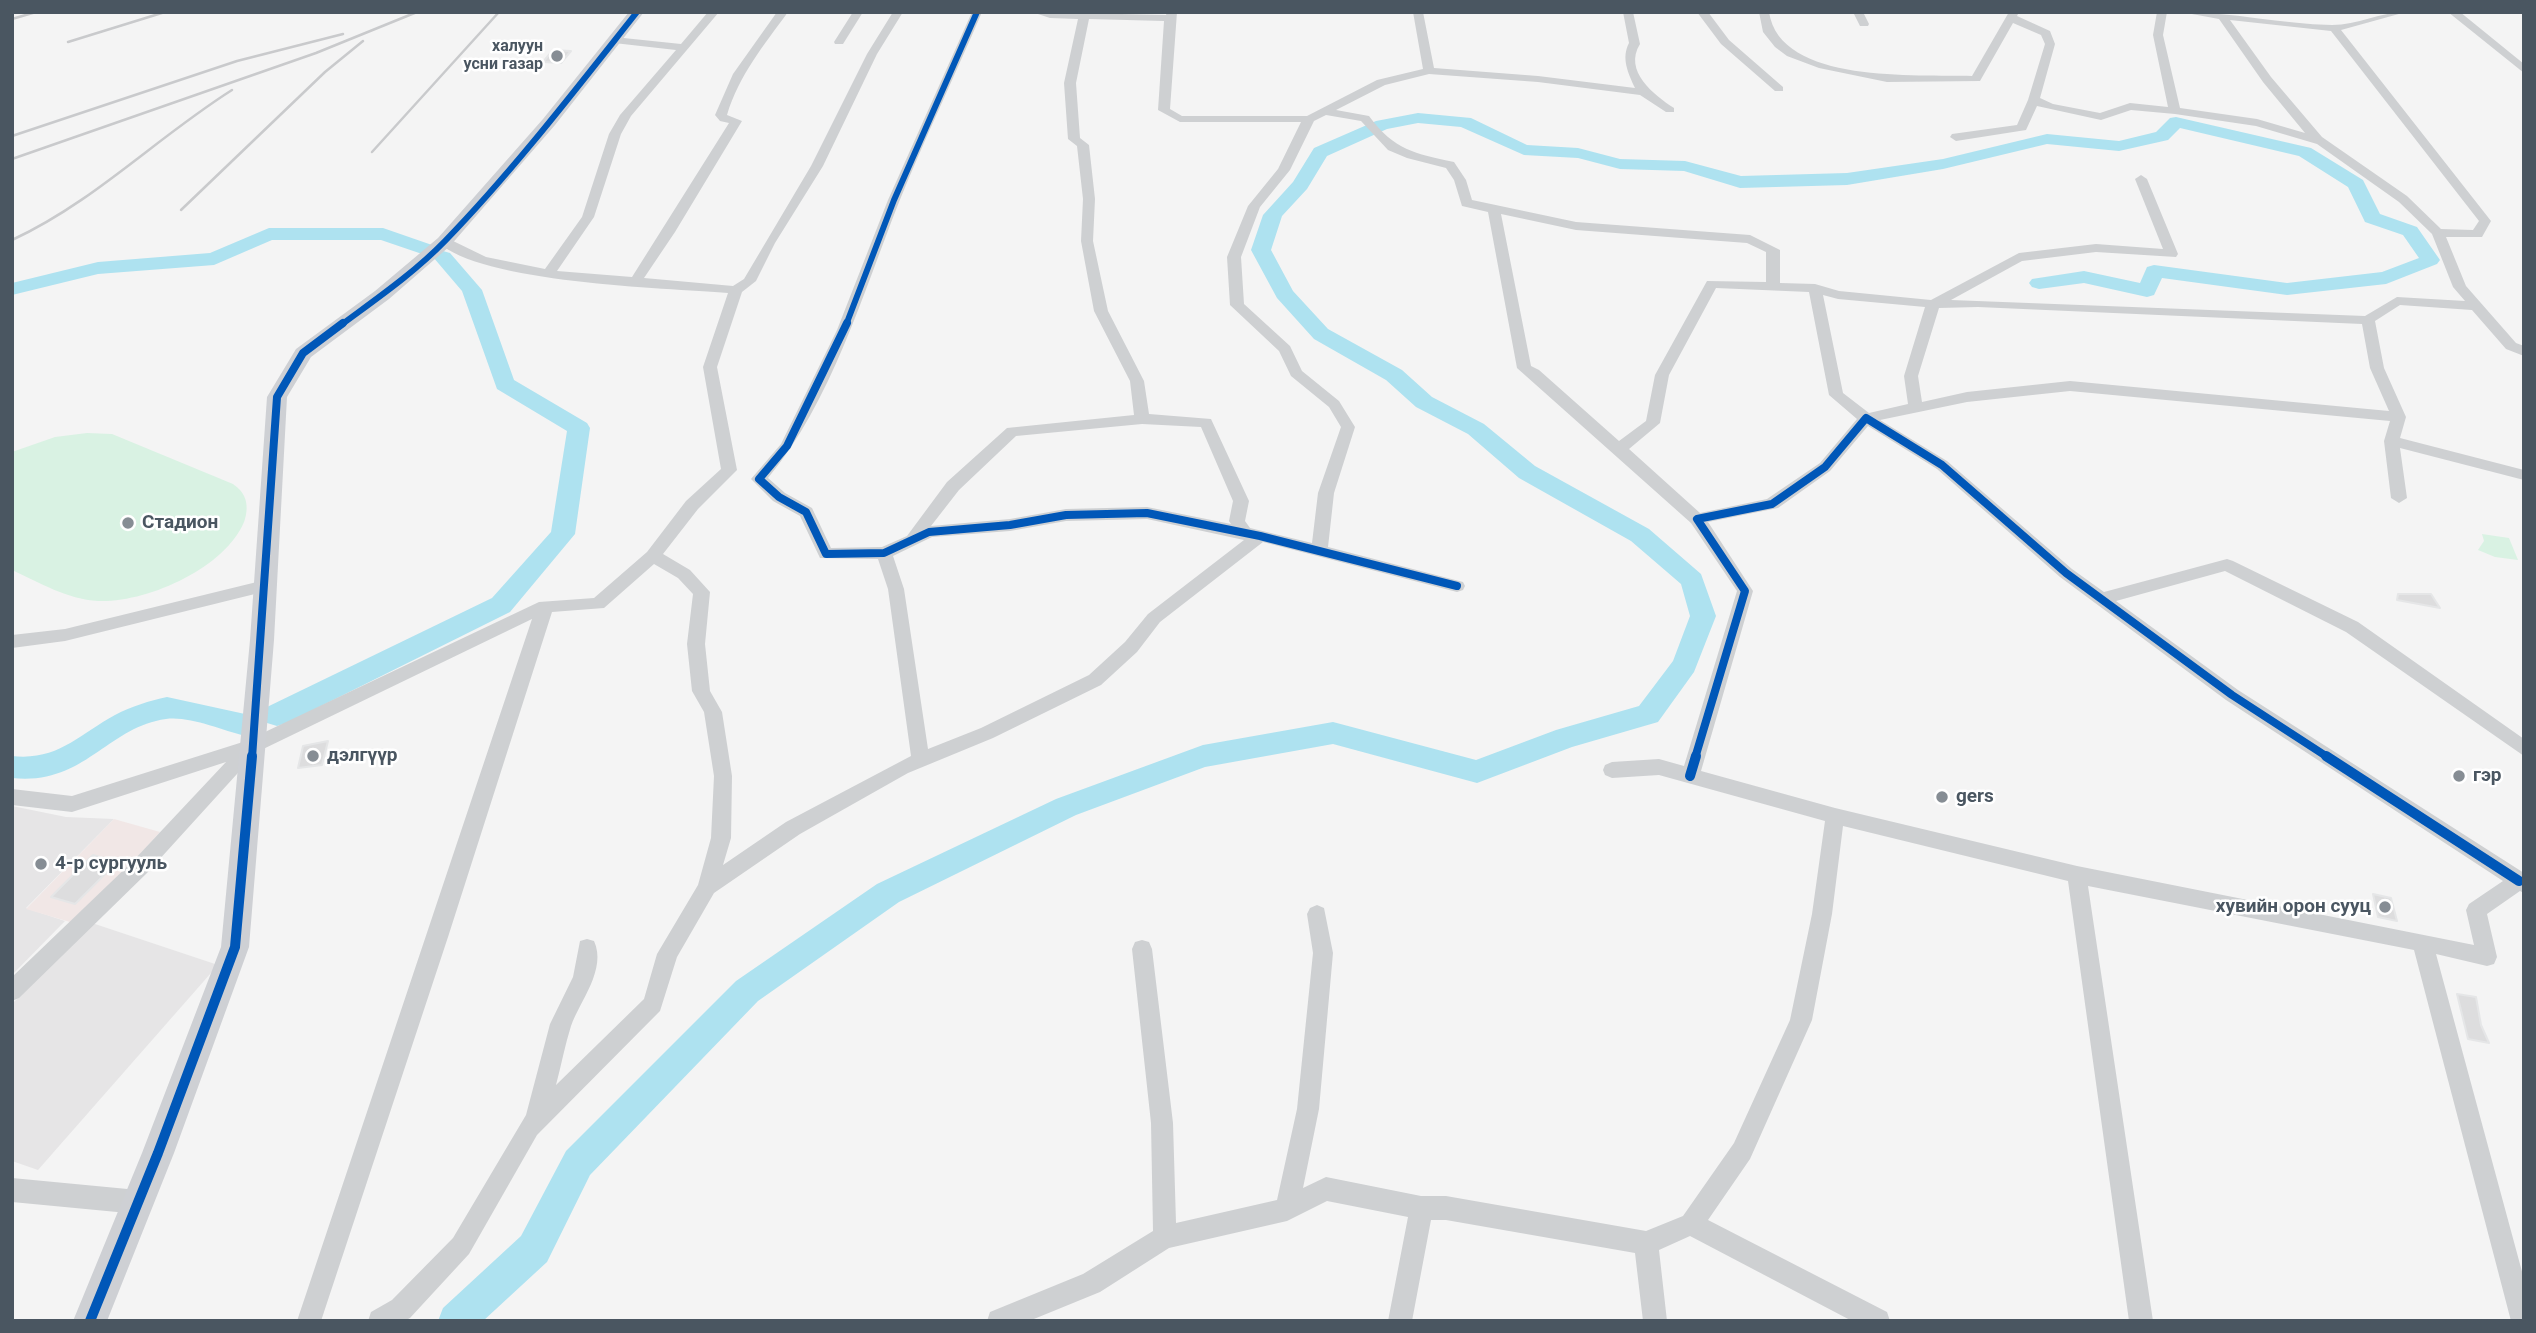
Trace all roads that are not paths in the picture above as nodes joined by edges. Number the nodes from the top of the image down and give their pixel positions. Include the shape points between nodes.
1 (637, 12) edge
2 (714, 12) edge
3 (783, 12) edge
4 (858, 12) edge
5 (898, 12) edge
6 (977, 12) edge
7 (1039, 12) edge
8 (1418, 12) edge
9 (1628, 12) edge
10 (1702, 12) edge
11 (1764, 12) edge
12 (1858, 12) edge
13 (2162, 12) edge
14 (2186, 12) edge
15 (2401, 12) edge
16 (2453, 12) edge
17 (1171, 15) edge
18 (2013, 15) edge
19 (1084, 16) junction
20 (2222, 16) junction
21 (1864, 24) dead end
22 (2334, 28) junction
23 (614, 40) junction
24 (839, 42) dead end
25 (681, 47) junction
26 (2524, 70) edge
27 (1429, 71) junction
28 (1376, 85) junction
29 (1779, 89) dead end
30 (1643, 92) junction
31 (2034, 100) junction
32 (1670, 110) dead end
33 (1323, 111) junction
34 (2175, 111) junction
35 (1365, 118) junction
36 (1309, 119) junction
37 (1956, 137) dead end
38 (2321, 141) junction
39 (2140, 179) dead end
40 (1494, 209) junction
41 (2438, 233) junction
42 (444, 242) junction
43 (548, 274) junction
44 (635, 282) junction
45 (1773, 287) junction
46 (1815, 288) junction
47 (736, 290) junction
48 (1933, 304) junction
49 (2476, 306) junction
50 (2368, 320) junction
51 (2524, 352) edge
52 (1916, 407) junction
53 (2399, 417) junction
54 (1866, 418) junction
55 (1142, 419) junction
56 (2392, 441) junction
57 (1619, 449) junction
58 (2524, 475) edge
59 (2399, 498) dead end
60 (1697, 519) junction
61 (1253, 535) junction
62 (914, 539) junction
63 (1319, 551) junction
64 (884, 553) junction
65 (653, 556) junction
66 (265, 586) junction
67 (1457, 586) dead end
68 (2101, 599) junction
69 (545, 606) junction
70 (12, 642) edge
71 (252, 746) junction
72 (2524, 749) edge
73 (921, 761) junction
74 (1612, 770) dead end
75 (1690, 776) junction
76 (12, 797) edge
77 (1835, 816) junction
78 (2077, 875) junction
79 (2521, 883) edge
80 (707, 887) junction
81 (1317, 914) dead end
82 (2421, 942) junction
83 (587, 948) dead end
84 (1142, 948) dead end
85 (12, 991) edge
86 (535, 1121) junction
87 (12, 1190) edge
88 (138, 1202) junction
89 (1421, 1208) junction
90 (1287, 1209) junction
91 (1691, 1224) junction
92 (1166, 1237) junction
93 (1646, 1243) junction
94 (1008, 1319) edge
95 (90, 1321) edge
96 (309, 1321) edge
97 (380, 1321) edge
98 (1400, 1321) edge
99 (1655, 1321) edge
100 (1878, 1321) edge
101 (2141, 1321) edge
102 (2523, 1321) edge

1 - 23 street
2 - 25 street
3 - 44 street via 737,75 724,103 720,115 736,121
4 - 24 street
5 - 47 street via 817,166 749,281
6 - 64 street via 894,200 844,330 787,446 759,480 806,512 826,554
7 - 19 street
8 - 27 street
9 - 30 street via 1635,44 1631,68
10 - 29 street via 1725,42
11 - 18 street via 1769,33 1782,49 1797,57 1887,79 1976,79
12 - 21 street
13 - 34 street via 2158,34
14 - 20 street
15 - 22 street
16 - 26 street
17 - 19 street
17 - 36 street via 1164,110 1180,119
18 - 31 street via 2046,33 2050,44
19 - 55 street via 1070,83 1074,139 1083,145 1089,199 1087,242 1101,311 1137,381
20 - 22 street
20 - 38 street via 2263,78
22 - 41 street via 2485,220 2477,234
23 - 25 street
23 - 42 street
25 - 43 street via 625,115 589,217
27 - 28 street
27 - 30 street
28 - 33 street
28 - 35 street
30 - 32 street
31 - 34 street via 2101,117 2130,106
31 - 37 street via 2022,128
33 - 35 street
33 - 36 street
34 - 38 street via 2257,123
35 - 40 street via 1394,151 1450,165 1466,202
36 - 63 street via 1284,170 1254,206 1234,257 1237,304 1285,348 1296,373 1334,404 1348,427 1326,493
38 - 41 street via 2403,199
39 - 48 street via 2171,254 2096,248 2019,257
40 - 45 street via 1576,226 1750,239 1773,250
40 - 57 street via 1524,368
41 - 49 street via 2460,287
42 - 43 street via 482,260
42 - 66 street via 303,353 277,397
43 - 44 street
44 - 47 street
45 - 46 street
45 - 57 street via 1712,284 1662,375 1653,423
46 - 48 street via 1838,295
46 - 54 street via 1836,395
47 - 65 street via 710,367 729,470 692,505
48 - 50 street
48 - 52 street via 1911,376
49 - 50 street via 2397,301
49 - 51 street via 2511,346
50 - 53 street via 2377,368
52 - 53 street via 2070,386
52 - 54 street
53 - 56 street
54 - 60 street via 1825,467 1772,505
54 - 68 street via 1942,465
55 - 61 street via 1206,422 1241,501 1237,521
55 - 62 street via 1012,431 953,486
56 - 58 street
56 - 59 street
57 - 60 street
60 - 75 street via 1745,591
61 - 62 street via 1133,513 1066,515 929,532
61 - 63 street
61 - 73 street via 1154,618 1095,680
62 - 64 street
63 - 67 street
64 - 73 street via 896,589
65 - 69 street via 598,604
65 - 80 street via 684,574 702,592 696,644 701,691 713,712 723,776 721,838
66 - 70 street via 65,635
66 - 71 street
68 - 72 street via 2227,565 2352,627
68 - 79 street via 2232,695
69 - 71 street
69 - 96 street
71 - 76 street via 72,804
71 - 85 street via 140,867
71 - 88 street via 235,947
73 - 80 street via 793,828
74 - 75 street via 1659,767
75 - 77 street
77 - 78 street
77 - 91 street via 1801,1020 1741,1151
78 - 82 street
78 - 101 street
79 - 82 street via 2476,910 2487,957
80 - 86 street via 667,954 653,1004
81 - 90 street via 1323,953 1308,1109
82 - 102 street
83 - 86 street via 583,978 561,1024
84 - 92 street via 1162,1123
86 - 97 street via 461,1246 401,1309
87 - 88 street
88 - 95 street
89 - 90 street via 1326,1189
89 - 93 street via 1446,1208
89 - 98 street
90 - 92 street
91 - 93 street
91 - 100 street
92 - 94 street via 1091,1283
93 - 99 street

